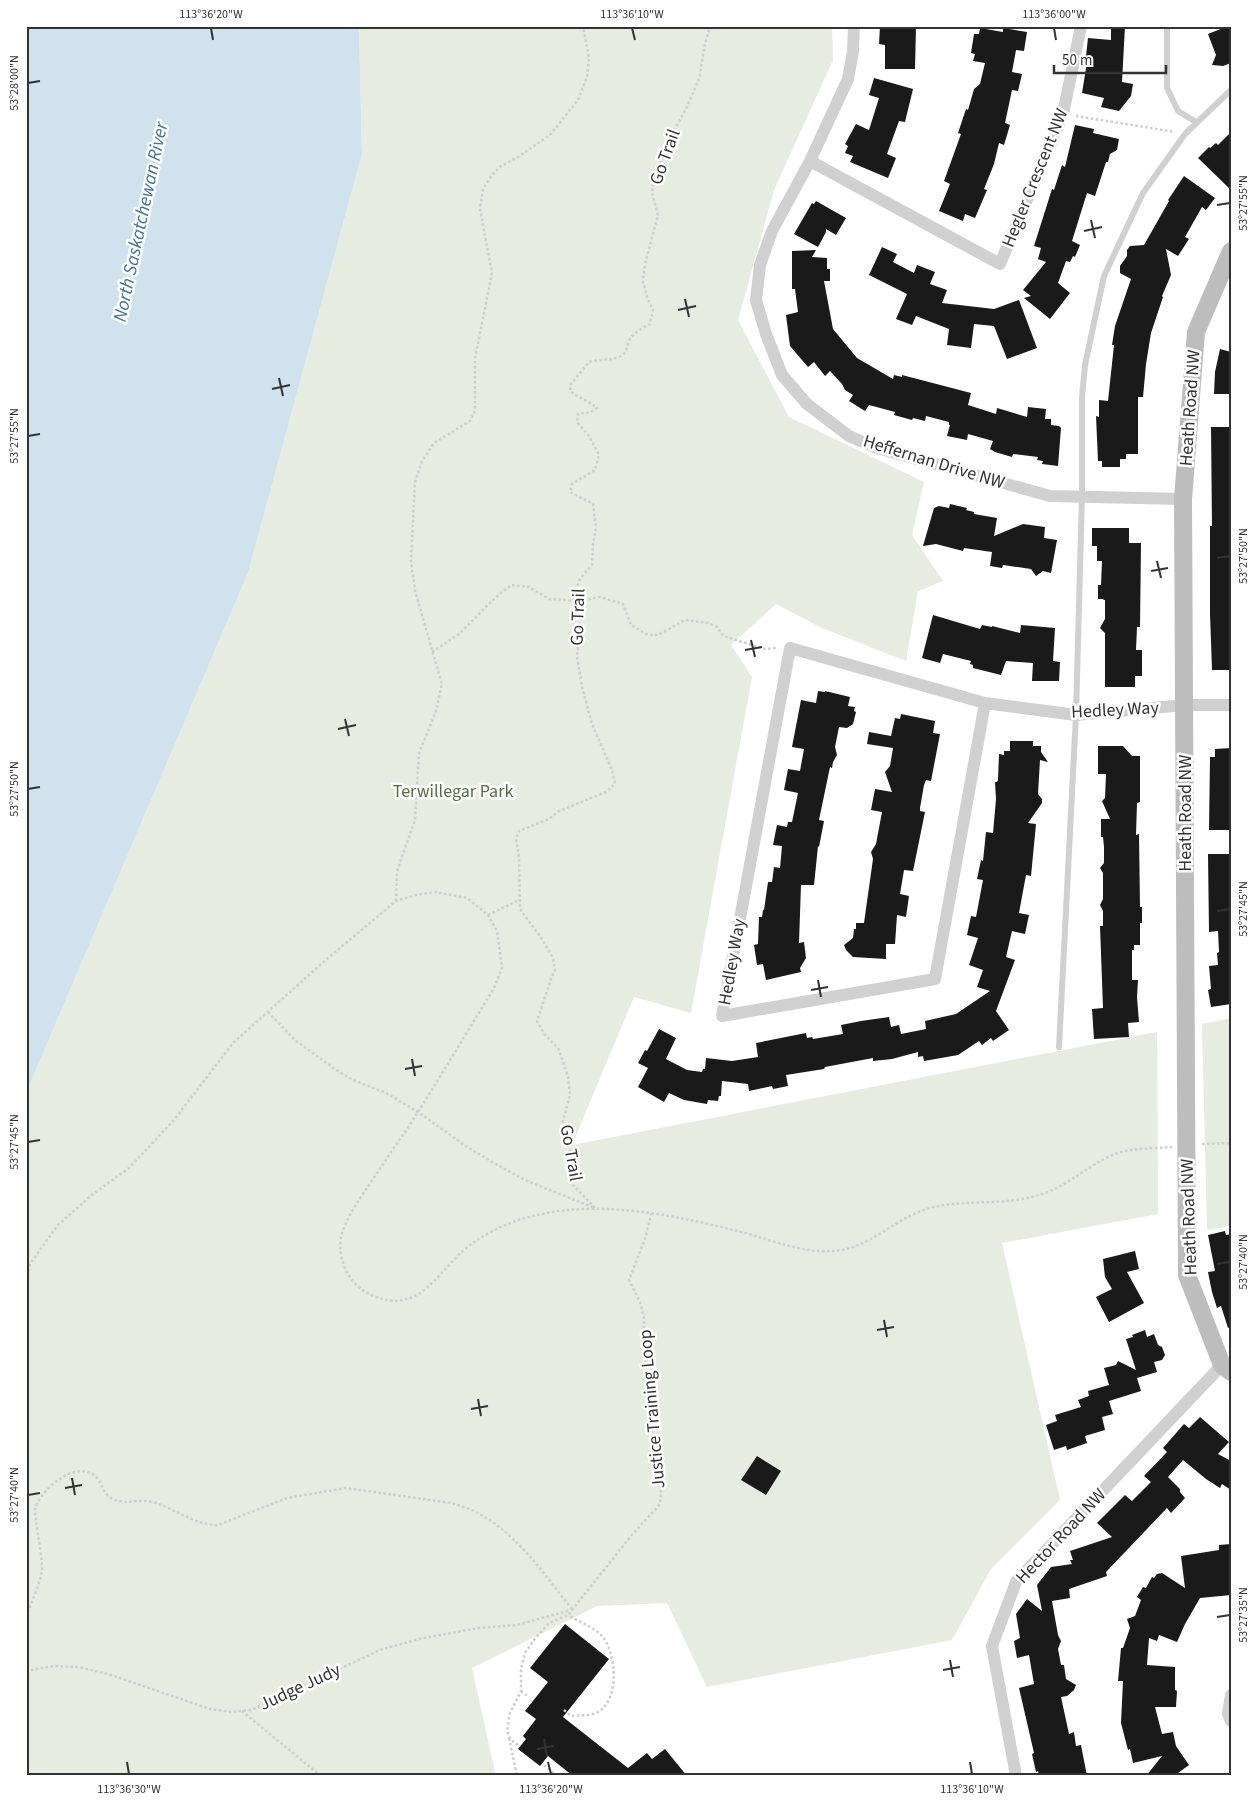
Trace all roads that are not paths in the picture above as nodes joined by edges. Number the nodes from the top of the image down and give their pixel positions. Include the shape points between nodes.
1 (854, 26) edge
2 (1081, 26) edge
3 (1167, 26) edge
4 (1231, 90) edge
5 (1196, 122) junction
6 (810, 161) junction
7 (1231, 251) edge
8 (1082, 496) junction
9 (1184, 499) junction
10 (985, 703) junction
11 (1185, 705) junction
12 (1231, 705) edge
13 (1076, 715) junction
14 (1059, 1046) dead end
15 (1226, 1368) edge
16 (1231, 1695) edge
17 (1231, 1721) edge
18 (1016, 1776) edge

1 - 6 street, Heffernan Drive NW via 854,51 848,80
2 - 6 street, Hegler Crescent NW via 1063,114 1000,264
3 - 5 lane via 1167,88 1178,111
4 - 5 lane
5 - 8 lane via 1143,193 1104,276 1085,365
6 - 8 street, Heffernan Drive NW via 772,231 760,265 756,300 782,375 807,404 850,436 877,448 1050,496
7 - 9 street, Heath Road NW via 1196,332
8 - 9 street, Heffernan Drive NW
8 - 13 lane
9 - 11 street, Heath Road NW
10 - 10 street, Hedley Way via 790,648 722,1016 935,979
10 - 13 street, Hedley Way
11 - 12 street, Hedley Way
11 - 13 street, Hedley Way
11 - 15 street, Heath Road NW via 1187,1275
13 - 14 lane
15 - 18 street, Hector Road NW via 1016,1582 992,1646
16 - 17 street via 1228,1714

